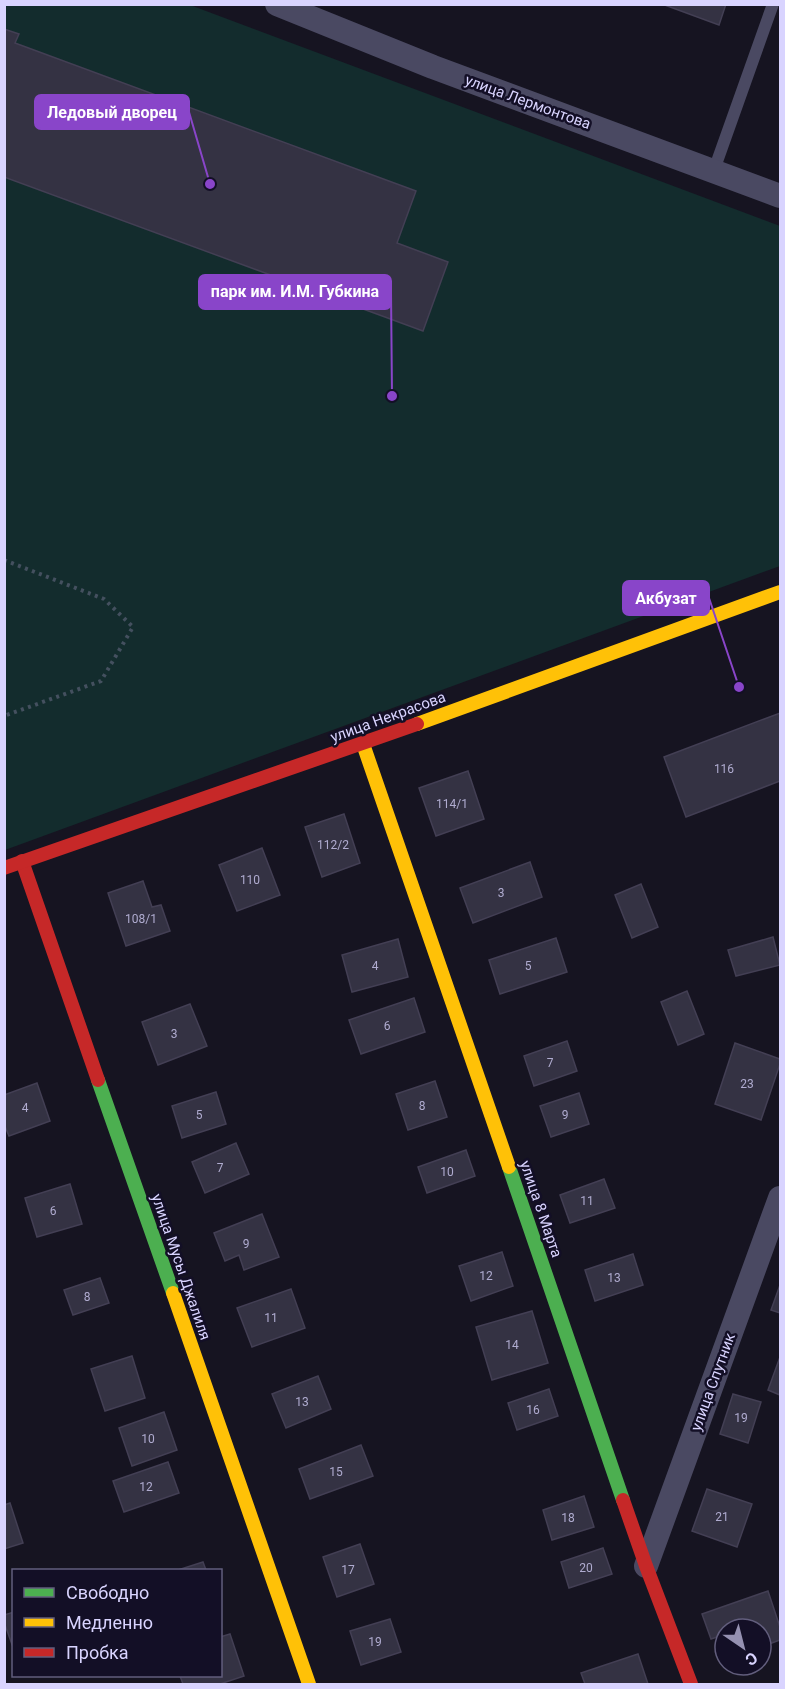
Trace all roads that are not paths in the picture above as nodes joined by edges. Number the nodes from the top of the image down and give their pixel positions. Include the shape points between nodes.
1 (277, 4) edge
2 (773, 4) edge
3 (714, 170) junction
4 (780, 196) edge
5 (780, 592) edge
6 (363, 744) junction
7 (22, 861) junction
8 (4, 868) edge
9 (780, 1198) edge
10 (646, 1566) junction
11 (309, 1684) edge
12 (691, 1684) edge

1 - 3 street, улица Лермонтова via 433,67
2 - 3 lane
3 - 4 street, улица Лермонтова
5 - 6 street, улица Некрасова
6 - 7 street, улица Некрасова
6 - 10 street, улица 8 Марта
7 - 8 street, улица Некрасова
7 - 11 street, улица Мусы Джалиля
9 - 10 street, улица Спутник
10 - 12 street, улица 8 Марта

